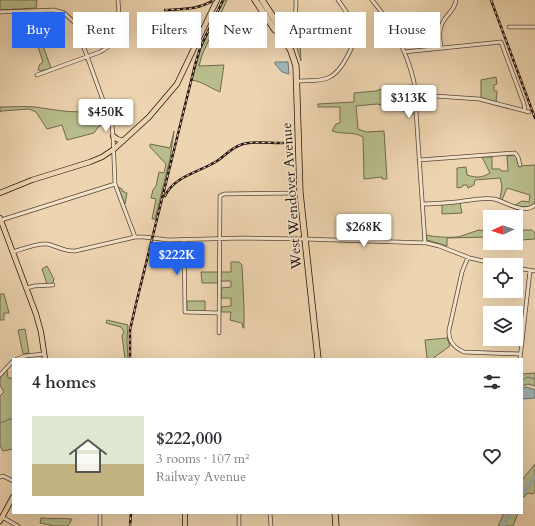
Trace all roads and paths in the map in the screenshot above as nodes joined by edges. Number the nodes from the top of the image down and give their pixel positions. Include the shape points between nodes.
1 (118, 0) edge
2 (217, 0) edge
3 (255, 0) edge
4 (262, 0) edge
5 (296, 0) edge
6 (338, 0) edge
7 (372, 0) edge
8 (456, 0) edge
9 (0, 12) edge
10 (296, 12) edge
11 (275, 19) edge
12 (509, 27) dead end
13 (535, 28) edge
14 (275, 29) edge
15 (288, 48) edge
16 (441, 48) junction
17 (404, 52) junction
18 (88, 56) junction
19 (37, 75) dead end
20 (297, 81) junction
21 (415, 95) junction
22 (114, 136) junction
23 (123, 140) junction
24 (114, 149) junction
25 (419, 160) junction
26 (520, 165) dead end
27 (115, 184) junction
28 (0, 193) edge
29 (300, 193) junction
30 (422, 204) junction
31 (535, 205) edge
32 (0, 219) edge
33 (135, 237) junction
34 (219, 238) junction
35 (305, 238) junction
36 (184, 239) junction
37 (425, 243) junction
38 (13, 252) junction
39 (468, 257) junction
40 (483, 261) edge
41 (523, 270) edge
42 (530, 271) junction
43 (535, 271) edge
44 (54, 285) dead end
45 (27, 288) junction
46 (219, 313) junction
47 (219, 333) dead end
48 (520, 354) junction
49 (44, 356) edge
50 (20, 358) edge
51 (318, 358) edge
52 (520, 358) edge
53 (12, 362) edge
54 (0, 375) edge
55 (0, 477) edge
56 (12, 480) edge
57 (12, 499) edge
58 (100, 514) edge
59 (185, 514) edge
60 (239, 514) edge
61 (270, 514) edge
62 (334, 514) edge
63 (1, 519) edge
64 (18, 526) edge
65 (100, 526) edge
66 (185, 526) edge
67 (239, 526) edge
68 (271, 526) edge
69 (336, 526) edge

1 - 18 street via 119,26 116,38 105,50
2 - 23 main road via 177,84 148,117
3 - 14 highway, West Wendover Avenue
4 - 11 highway, West Wendover Avenue
5 - 10 street
6 - 20 street via 355,31 344,63 337,72 327,78
7 - 17 street via 389,22
8 - 16 street via 452,11 442,23
9 - 18 street via 51,10 64,14 75,24
12 - 13 street
15 - 20 highway, West Wendover Avenue via 295,61
16 - 17 street
16 - 21 street via 501,42 527,111 478,99
17 - 21 street via 411,70
18 - 19 street
18 - 22 street
20 - 29 highway, West Wendover Avenue
21 - 25 street
22 - 23 main road
22 - 24 street
23 - 24 main road
24 - 27 street
24 - 28 main road via 90,162
25 - 26 street via 514,153
25 - 30 street
27 - 32 street
27 - 33 street
29 - 34 street via 221,195
29 - 35 highway, West Wendover Avenue
30 - 31 street via 484,198 521,209
30 - 37 street
32 - 38 main road
33 - 36 street
33 - 38 street via 75,251 66,251 45,244
34 - 35 street
34 - 36 street
34 - 46 street
35 - 37 street
35 - 51 highway, West Wendover Avenue
36 - 46 street via 185,312
37 - 39 street
38 - 45 main road
39 - 40 street
39 - 48 street via 462,272 449,330 453,344 464,352
41 - 42 street
42 - 43 street
42 - 48 street
44 - 45 street
45 - 49 main road via 39,324
46 - 47 street
48 - 52 street
49 - 50 street
53 - 54 street
55 - 56 street
57 - 63 main road
58 - 65 street
59 - 66 main road
60 - 67 street
61 - 68 street
62 - 69 highway
63 - 64 street

